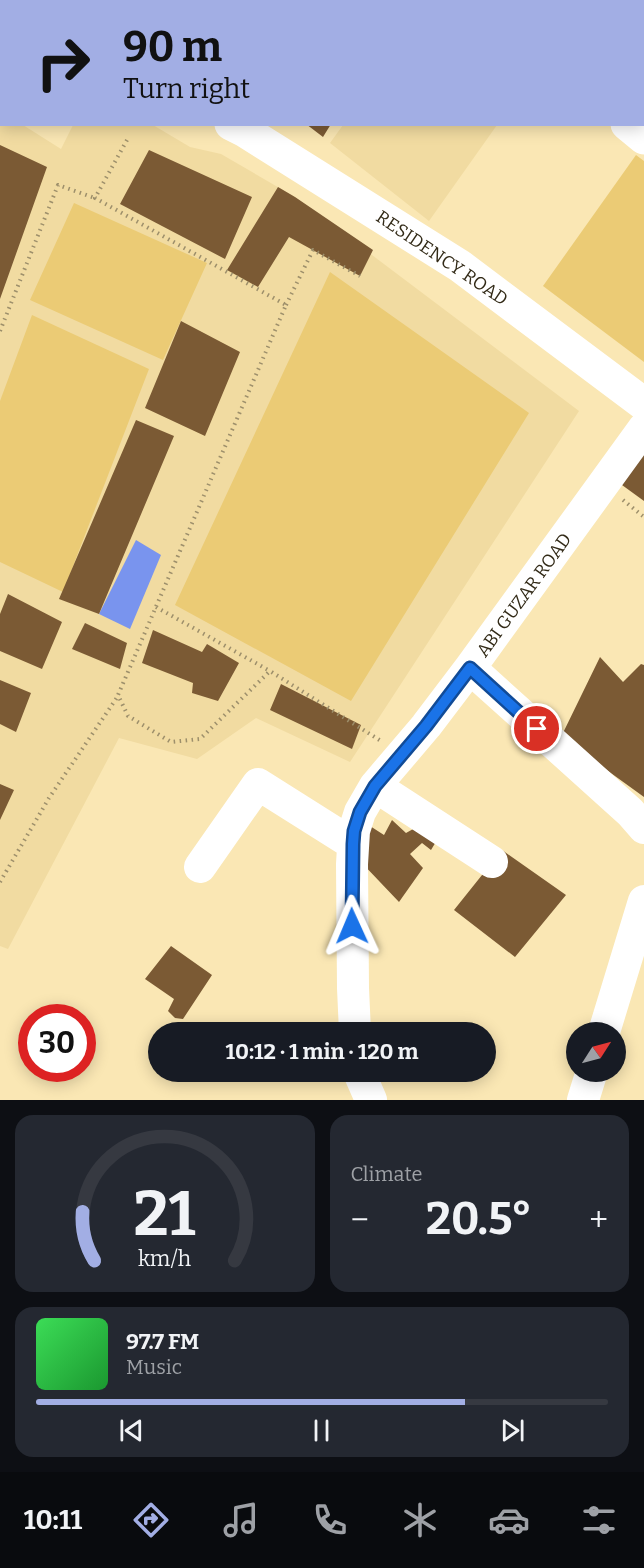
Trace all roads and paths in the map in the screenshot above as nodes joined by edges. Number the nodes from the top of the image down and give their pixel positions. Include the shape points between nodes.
1 (629, 126) edge
2 (242, 127) edge
3 (644, 138) edge
4 (128, 140) dead end
5 (95, 198) junction
6 (360, 276) dead end
7 (286, 305) junction
8 (0, 331) edge
9 (644, 404) edge
10 (644, 428) edge
11 (156, 607) junction
12 (470, 668) junction
13 (270, 671) junction
14 (118, 695) junction
15 (402, 754) junction
16 (375, 786) junction
17 (644, 828) edge
18 (353, 844) junction
19 (492, 862) dead end
20 (200, 867) dead end
21 (0, 882) edge
22 (644, 902) edge
23 (355, 1022) edge
24 (607, 1022) edge
25 (363, 1082) edge
26 (589, 1082) edge
27 (371, 1100) edge
28 (583, 1100) edge

1 - 3 main road
2 - 9 main road, RESIDENCY ROAD via 460,266
4 - 5 path
5 - 7 path
5 - 8 path via 58,185
6 - 7 path via 313,250
7 - 11 path
10 - 12 street, ABI GUZAR ROAD
11 - 13 path
11 - 14 path
12 - 15 street, ABI GUZAR ROAD
12 - 17 street
13 - 14 path via 200,739 171,742 128,716
13 - 15 path
14 - 21 path via 49,798
15 - 16 street, ABI GUZAR ROAD
16 - 18 street, ABI GUZAR ROAD via 360,812
16 - 19 street
18 - 20 street via 258,784
18 - 23 street, ABI GUZAR ROAD
22 - 24 street
25 - 27 street
26 - 28 street

